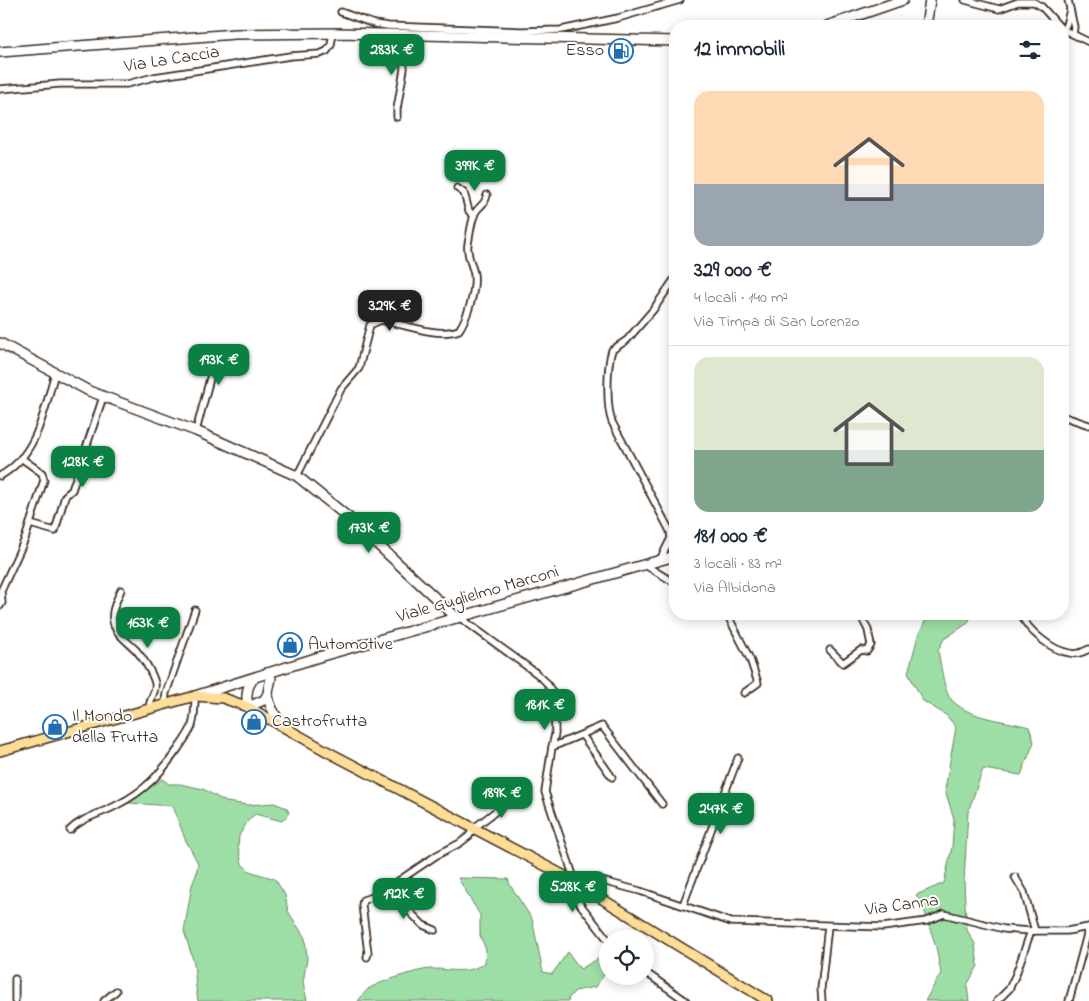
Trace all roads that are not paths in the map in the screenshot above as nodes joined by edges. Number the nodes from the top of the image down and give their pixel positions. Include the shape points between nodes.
1 (680, 0) edge
2 (903, 0) edge
3 (930, 0) edge
4 (965, 0) edge
5 (1068, 0) edge
6 (1070, 10) junction
7 (341, 12) dead end
8 (845, 20) edge
9 (927, 20) edge
10 (1054, 20) edge
11 (1066, 20) edge
12 (1069, 32) edge
13 (333, 33) junction
14 (402, 34) junction
15 (1073, 34) junction
16 (669, 41) edge
17 (1089, 42) edge
18 (0, 52) edge
19 (0, 89) edge
20 (397, 117) dead end
21 (457, 188) dead end
22 (487, 194) dead end
23 (474, 216) junction
24 (669, 287) edge
25 (0, 343) edge
26 (199, 359) dead end
27 (55, 373) junction
28 (103, 397) junction
29 (1069, 418) edge
30 (1089, 425) edge
31 (196, 431) junction
32 (21, 458) junction
33 (295, 475) junction
34 (0, 476) edge
35 (30, 524) junction
36 (669, 530) edge
37 (669, 542) edge
38 (669, 558) edge
39 (660, 561) junction
40 (645, 565) junction
41 (669, 579) edge
42 (121, 590) dead end
43 (0, 606) edge
44 (195, 610) dead end
45 (458, 618) junction
46 (730, 620) edge
47 (863, 620) edge
48 (1024, 620) edge
49 (1089, 649) edge
50 (830, 650) dead end
51 (269, 677) junction
52 (254, 678) junction
53 (744, 693) dead end
54 (268, 694) junction
55 (195, 696) junction
56 (165, 704) junction
57 (149, 708) junction
58 (248, 708) junction
59 (283, 726) junction
60 (582, 735) junction
61 (552, 747) junction
62 (0, 751) edge
63 (738, 758) dead end
64 (612, 776) dead end
65 (514, 792) dead end
66 (662, 804) dead end
67 (474, 828) junction
68 (70, 830) dead end
69 (557, 872) junction
70 (1015, 876) dead end
71 (574, 882) junction
72 (387, 889) junction
73 (683, 905) junction
74 (828, 926) junction
75 (1089, 927) edge
76 (436, 930) dead end
77 (600, 930) edge
78 (1033, 931) junction
79 (367, 957) dead end
80 (654, 978) edge
81 (15, 979) dead end
82 (116, 991) dead end
83 (15, 1001) edge
84 (104, 1001) edge
85 (686, 1001) edge
86 (768, 1001) edge
87 (822, 1001) edge
88 (997, 1001) edge
89 (1069, 1001) edge

1 - 7 street via 561,30 388,26
2 - 8 street
3 - 9 street
4 - 10 street via 999,9 1018,2 1034,2
5 - 6 street
6 - 11 street
6 - 15 street
12 - 15 street
13 - 14 street
13 - 18 street via 235,34
13 - 19 street, Via La Caccia via 331,45 320,54 154,77 127,84 60,84
14 - 16 street
14 - 20 street via 404,69
15 - 17 street
21 - 23 street via 464,193 469,211
22 - 23 street via 486,202
23 - 33 street via 468,254 474,279 469,306 459,330 423,330 381,320 370,325 359,368 341,389
24 - 36 street via 627,340 612,350 608,392 609,415
25 - 27 street
26 - 31 street via 213,367
27 - 28 street
27 - 32 street via 45,412 35,437
28 - 31 street
28 - 35 street via 72,490 65,496 55,532
29 - 30 street
31 - 33 street
32 - 34 street
32 - 35 street via 42,473 44,480
33 - 45 street via 349,518
35 - 43 street via 1,591
37 - 39 street
38 - 39 street, Viale Guglielmo Marconi
39 - 40 street, Viale Guglielmo Marconi
40 - 41 street
40 - 45 street, Viale Guglielmo Marconi
42 - 57 street via 113,611 113,622 117,633 137,651 155,683
44 - 56 street
45 - 51 street, Viale Guglielmo Marconi via 322,656
45 - 61 street via 546,682 554,695 556,713
46 - 53 street via 758,684
47 - 50 street via 871,645 866,651 861,650 842,663
48 - 49 street via 1033,632 1061,650 1075,654
51 - 52 street, Viale Guglielmo Marconi
51 - 54 street
52 - 55 street, Viale Guglielmo Marconi
52 - 58 street via 247,692
54 - 58 street via 264,700
54 - 59 street via 274,715
55 - 56 main road
55 - 58 main road via 223,698
55 - 68 street via 192,725 152,782 121,804 82,820
56 - 57 main road
57 - 62 main road
58 - 59 main road
59 - 67 main road
60 - 61 street
60 - 64 street
60 - 66 street via 602,726
61 - 71 street via 545,792
63 - 73 street
65 - 67 street
67 - 69 main road
67 - 72 street via 460,843
69 - 71 main road
69 - 77 street
70 - 78 street via 1024,892
71 - 73 street, Via Canna via 584,879 606,882
71 - 86 main road
72 - 76 street via 423,925
72 - 79 street via 363,900
73 - 74 street, Via Canna via 731,922
74 - 78 street, Via Canna via 883,927 927,921 944,914 1004,929
74 - 87 street via 820,989
75 - 78 street, Via Canna
75 - 89 street
78 - 88 street via 1016,974
80 - 85 street
81 - 83 street
82 - 84 street

